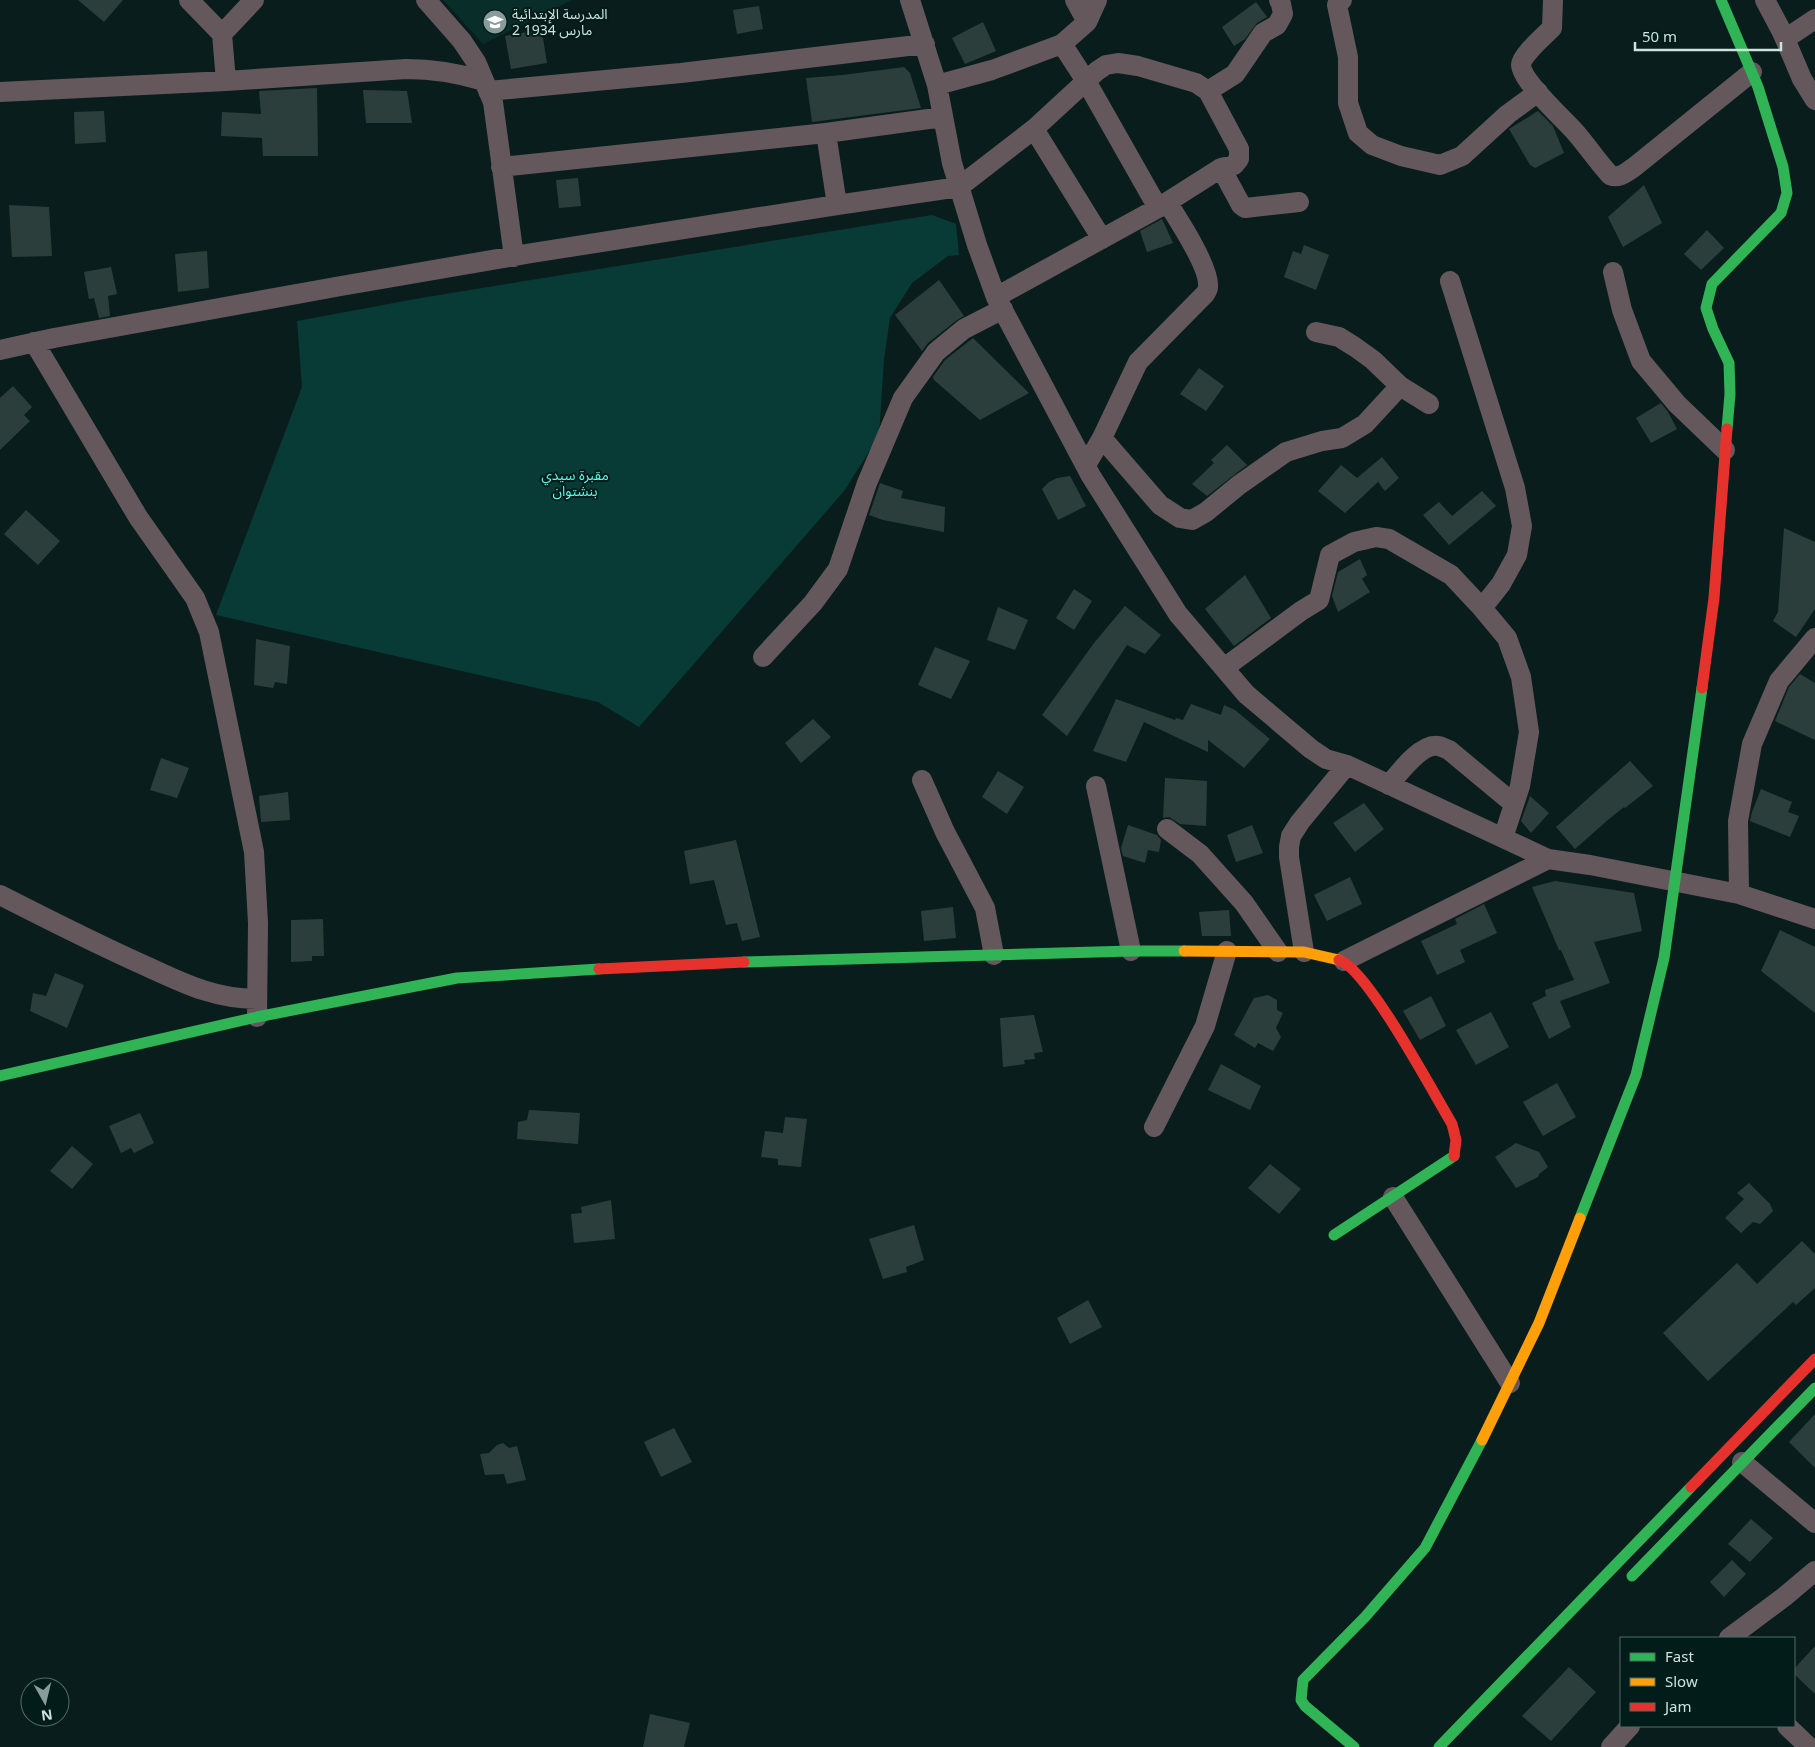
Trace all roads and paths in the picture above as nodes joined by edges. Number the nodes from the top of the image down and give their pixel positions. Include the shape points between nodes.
1 (189, 0) edge
2 (254, 0) edge
3 (426, 0) edge
4 (910, 0) edge
5 (1075, 0) edge
6 (1097, 0) edge
7 (1279, 0) edge
8 (1342, 0) edge
9 (1721, 0) edge
10 (1765, 0) edge
11 (1548, 4) edge
12 (1815, 19) edge
13 (1087, 22) junction
14 (222, 34) junction
15 (1785, 39) junction
16 (925, 44) junction
17 (1062, 44) junction
18 (1752, 72) junction
19 (226, 81) junction
20 (1086, 81) junction
21 (486, 86) junction
22 (937, 86) junction
23 (1208, 91) junction
24 (0, 92) edge
25 (1538, 92) junction
26 (1815, 100) edge
27 (943, 117) junction
28 (1034, 129) junction
29 (826, 133) junction
30 (501, 167) junction
31 (1221, 168) junction
32 (959, 188) junction
33 (1299, 202) dead end
34 (837, 205) junction
35 (1162, 205) junction
36 (1102, 239) junction
37 (514, 257) junction
38 (1613, 272) dead end
39 (1450, 281) dead end
40 (1000, 303) junction
41 (1316, 332) dead end
42 (34, 342) junction
43 (0, 350) edge
44 (1400, 386) junction
45 (1429, 404) dead end
46 (1102, 438) junction
47 (1725, 450) junction
48 (1086, 465) junction
49 (1482, 608) junction
50 (1815, 638) edge
51 (764, 657) dead end
52 (1224, 668) junction
53 (1347, 765) junction
54 (922, 780) dead end
55 (1389, 785) junction
56 (1096, 786) dead end
57 (1514, 804) junction
58 (1167, 829) dead end
59 (1503, 838) junction
60 (1548, 859) junction
61 (1673, 881) junction
62 (1733, 893) junction
63 (0, 895) edge
64 (1815, 919) edge
65 (1131, 951) junction
66 (1227, 951) junction
67 (1278, 952) junction
68 (1304, 952) junction
69 (994, 955) junction
70 (1344, 961) junction
71 (257, 1008) junction
72 (0, 1076) edge
73 (1154, 1127) dead end
74 (1393, 1197) junction
75 (1334, 1235) dead end
76 (1815, 1359) edge
77 (1510, 1383) junction
78 (1815, 1388) edge
79 (1742, 1462) junction
80 (1815, 1524) edge
81 (1815, 1571) edge
82 (1624, 1583) dead end
83 (1730, 1637) edge
84 (1629, 1727) edge
85 (1788, 1727) edge
86 (1351, 1744) edge
87 (1440, 1747) edge
88 (1611, 1747) edge
89 (1809, 1747) edge

1 - 14 street
2 - 14 street
3 - 21 street via 462,41
4 - 16 street
5 - 13 street
6 - 13 street
7 - 23 street via 1283,14 1276,25 1263,34 1236,74
8 - 25 street via 1337,5 1348,57 1348,103 1358,134 1372,145 1440,165 1462,156
9 - 18 street
10 - 15 street
11 - 25 street via 1552,28 1523,56 1520,64
12 - 15 street
13 - 17 street
14 - 19 street
15 - 26 street
16 - 21 street via 681,73
16 - 22 street
17 - 20 street
17 - 22 street
18 - 25 street via 1633,168 1615,177
18 - 47 street via 1783,166 1787,193 1781,213 1712,284 1706,308 1729,363
19 - 21 street via 427,69 464,75
19 - 24 street
20 - 23 street via 1106,65 1118,63 1172,75
20 - 28 street
20 - 35 street
21 - 30 street via 493,102
22 - 27 street
23 - 31 street via 1239,148 1239,159 1234,165
27 - 29 street
27 - 32 street
28 - 32 street
28 - 36 street
29 - 30 street
29 - 34 street
30 - 37 street
31 - 33 street via 1245,208
31 - 35 street
32 - 34 street
32 - 40 street
34 - 37 street
35 - 36 street
35 - 46 street via 1183,227 1208,286 1205,294 1138,362
36 - 40 street
37 - 42 street
38 - 47 street via 1622,310 1641,360 1677,404
39 - 49 street via 1515,488 1522,526 1517,555 1501,584
40 - 48 street
40 - 51 street via 936,352 903,398 867,483 838,569 813,603
41 - 44 street via 1338,337 1355,346
42 - 43 street
42 - 71 street via 138,516 195,598 208,632 254,852 258,924
44 - 45 street
44 - 46 street via 1365,424 1342,438 1286,452 1192,520 1180,518 1160,505
46 - 48 street
47 - 61 street via 1714,598
48 - 52 street via 1178,614
49 - 52 street via 1451,576 1389,540 1376,537 1354,542 1330,556 1319,600
49 - 57 street via 1507,638 1521,677 1526,704 1529,732
50 - 62 street via 1779,681 1752,744 1738,821
52 - 53 street via 1246,694 1311,749 1326,759
53 - 55 street
53 - 68 street via 1291,836 1290,857
54 - 69 street via 985,908
55 - 57 street via 1418,752 1436,745 1449,750
55 - 59 street
56 - 65 street
57 - 59 street
58 - 67 street via 1200,854 1244,903
59 - 60 street
60 - 61 street
60 - 70 street
61 - 62 street
61 - 77 street via 1664,958 1636,1075 1539,1323
62 - 64 street
63 - 71 street via 115,953 216,996 236,999
65 - 66 street
65 - 69 street
66 - 67 street
66 - 73 street via 1205,1026
67 - 68 street
68 - 70 street
69 - 71 street via 534,972 457,978
70 - 74 street via 1360,976 1384,1012 1457,1136 1454,1156
71 - 72 street
74 - 75 street
74 - 77 street
76 - 87 street
77 - 86 street via 1425,1548 1365,1617 1303,1680 1301,1700 1305,1706
78 - 79 street
79 - 80 street
79 - 82 street
81 - 83 street
84 - 88 street
85 - 89 street

